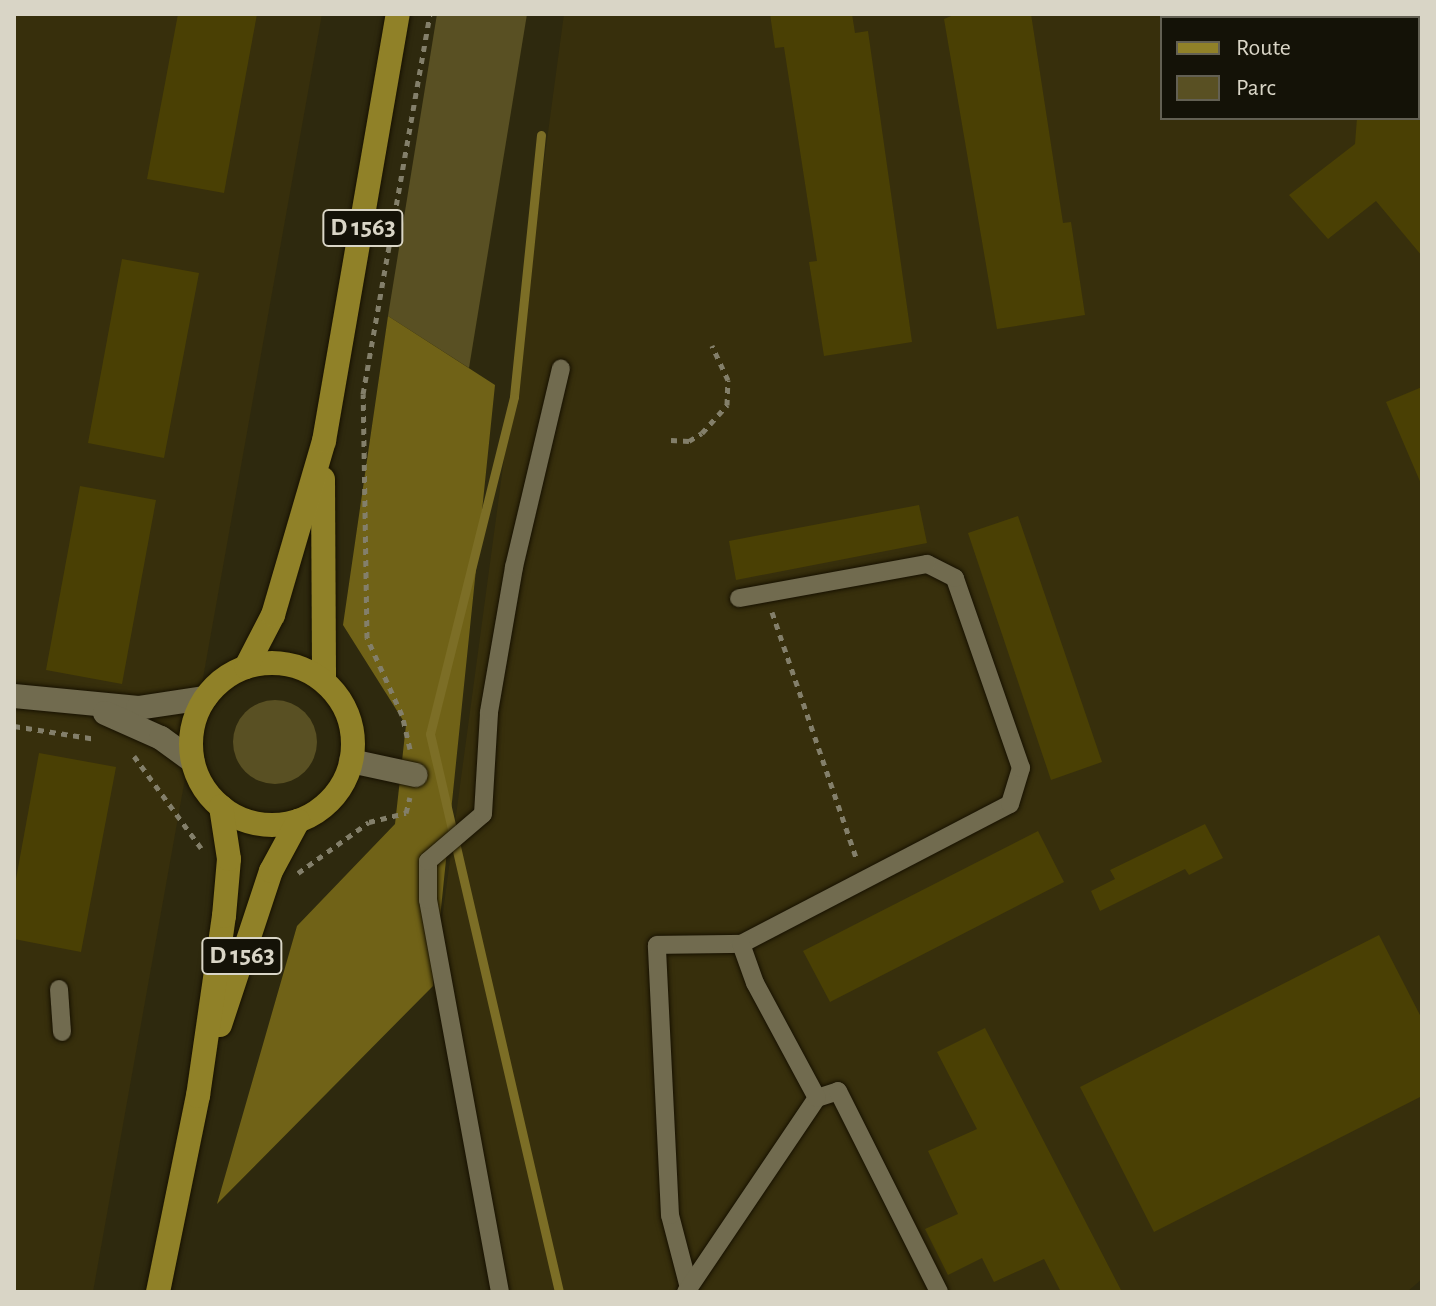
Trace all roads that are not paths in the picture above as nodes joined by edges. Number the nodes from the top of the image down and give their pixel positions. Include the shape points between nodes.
1 (398, 14) edge
2 (561, 368) dead end
3 (324, 441) junction
4 (739, 598) dead end
5 (246, 667) junction
6 (324, 681) junction
7 (14, 696) edge
8 (205, 698) junction
9 (91, 707) junction
10 (193, 761) junction
11 (351, 761) junction
12 (416, 775) road end
13 (221, 807) junction
14 (298, 821) junction
15 (741, 944) junction
16 (59, 989) dead end
17 (62, 1032) dead end
18 (198, 1096) junction
19 (817, 1098) junction
20 (687, 1290) edge
21 (158, 1292) edge
22 (500, 1292) edge
23 (939, 1292) edge

1 - 3 main road, D 1563
2 - 22 lane via 514,567 494,683 483,814 428,861 428,900
3 - 5 main road, D 1563 via 273,615
3 - 6 main road, D 1563
4 - 15 lane via 927,564 955,578 1021,768 1010,804
5 - 6 main road via 286,665
5 - 8 main road
6 - 11 main road via 349,717
7 - 9 street
8 - 9 street via 150,708
8 - 10 main road via 195,718
9 - 10 street via 161,738
10 - 13 main road via 208,794
11 - 12 street
11 - 14 main road via 332,798
13 - 14 main road via 258,823
13 - 18 main road, D 1563 via 229,859
14 - 18 main road, D 1563 via 273,868
15 - 19 lane via 755,983
15 - 20 lane via 657,945 670,1215
16 - 17 lane
18 - 21 main road, D 1563
19 - 20 lane
19 - 23 lane via 838,1091

